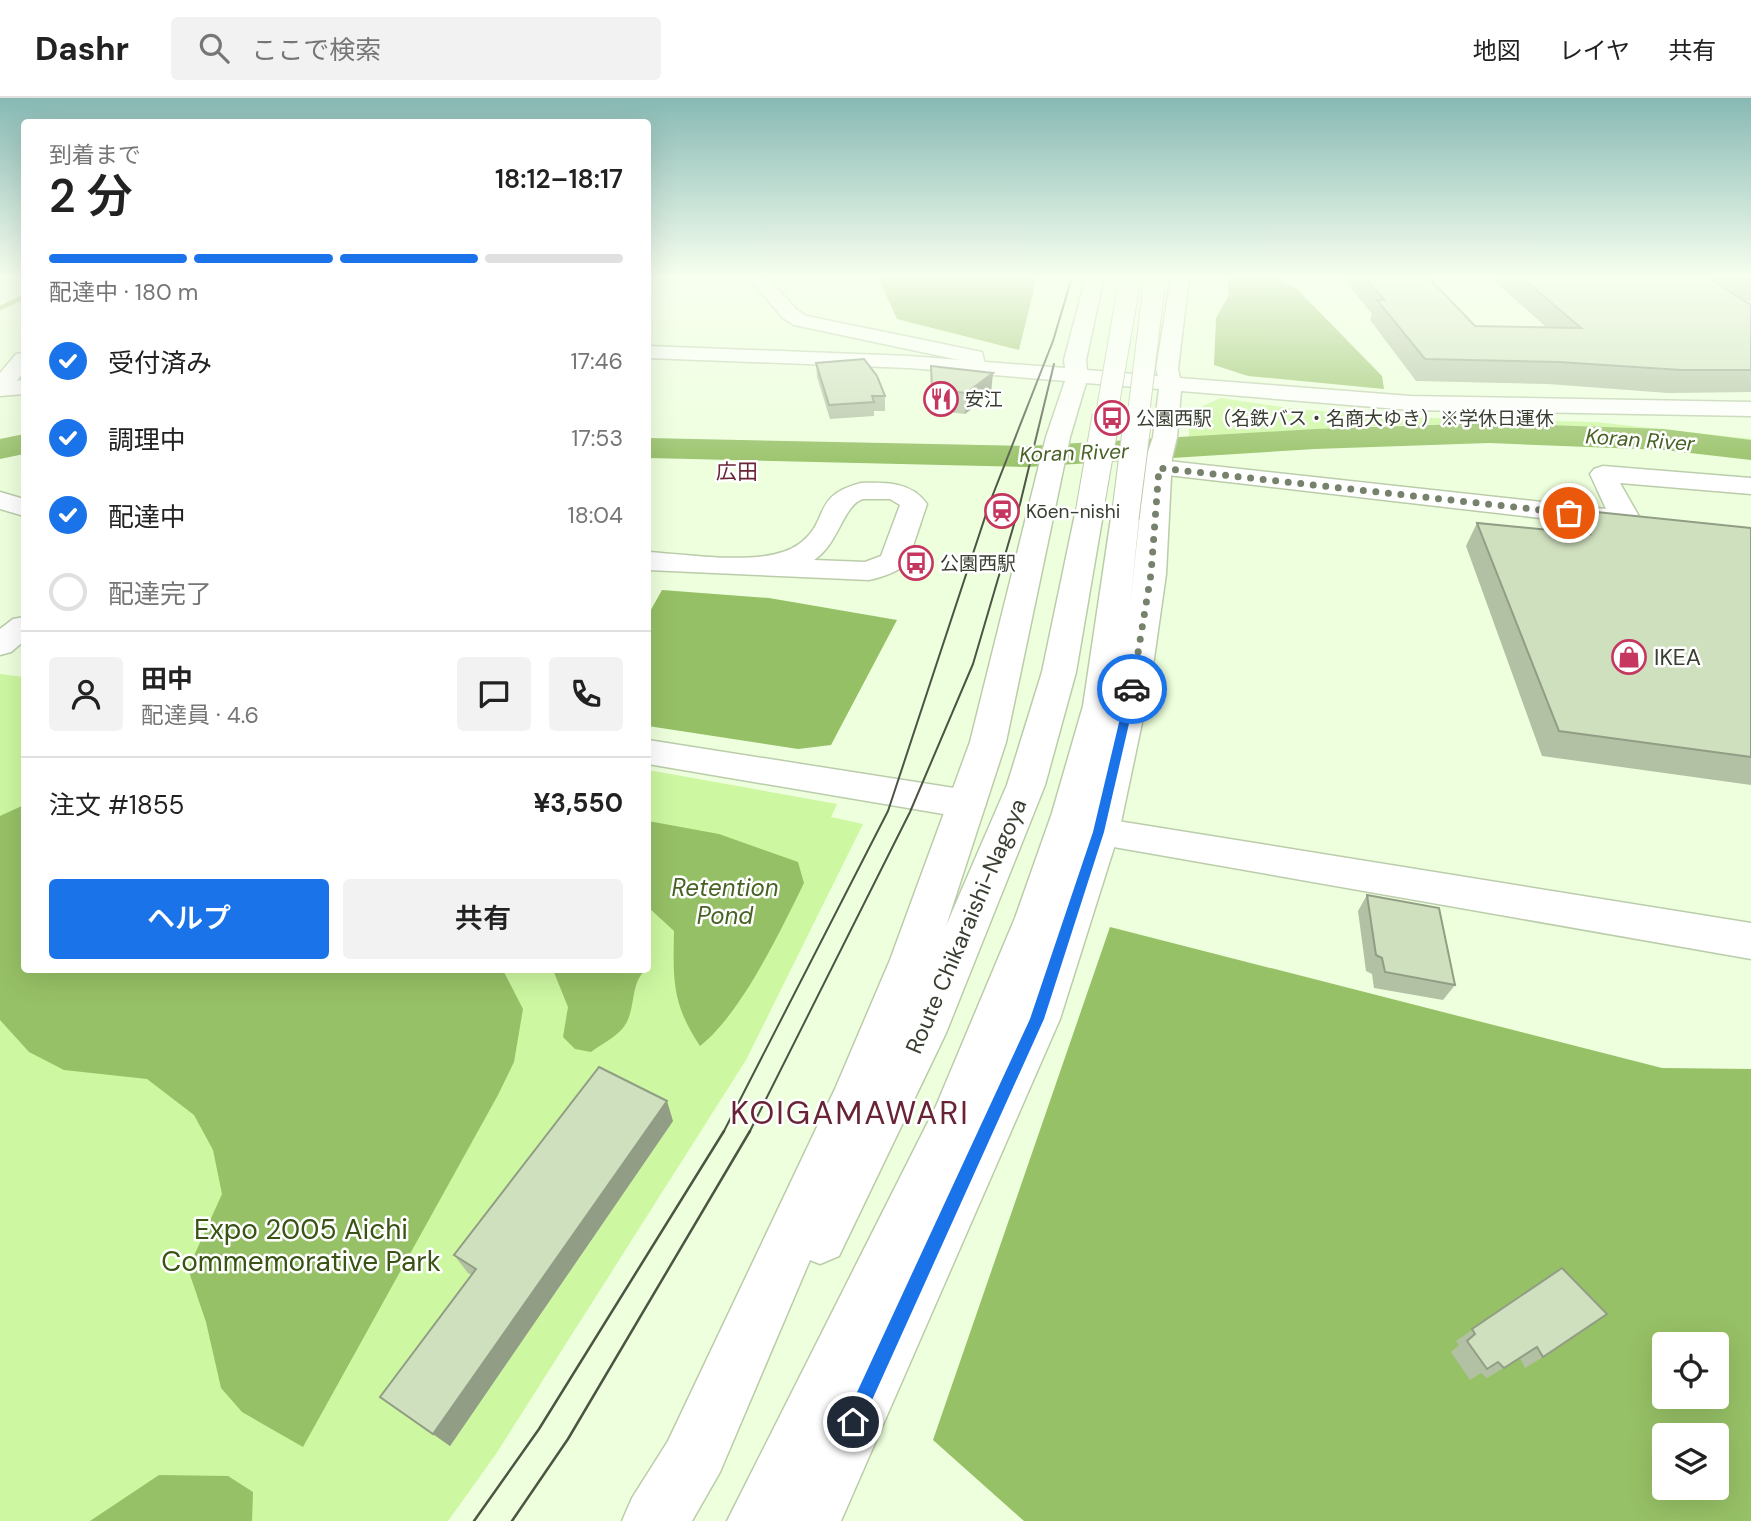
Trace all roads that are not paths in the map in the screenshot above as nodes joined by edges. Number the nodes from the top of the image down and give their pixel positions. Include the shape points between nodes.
1 (909, 343) edge
2 (1079, 343) edge
3 (1119, 343) edge
4 (1148, 343) edge
5 (1171, 343) edge
6 (651, 352) edge
7 (21, 363) edge
8 (975, 368) junction
9 (1077, 377) junction
10 (1171, 383) junction
11 (21, 387) edge
12 (0, 388) edge
13 (1751, 409) edge
14 (1161, 454) junction
15 (1751, 486) edge
16 (0, 500) edge
17 (21, 507) edge
18 (818, 542) junction
19 (651, 566) edge
20 (753, 566) junction
21 (844, 569) junction
22 (21, 628) edge
23 (0, 645) edge
24 (651, 752) edge
25 (967, 804) junction
26 (1099, 832) junction
27 (1751, 941) edge
28 (670, 1496) edge
29 (760, 1521) edge
30 (807, 1521) edge

1 - 8 main road via 974,357
2 - 9 main road
3 - 28 main road, Route Chikaraishi-Nagoya, bridge via 1059,672 1026,785 989,881 922,1033 810,1256
4 - 29 main road, bridge via 1100,704 1041,900 955,1119 905,1231
5 - 10 main road via 1167,369
6 - 8 main road via 812,356
7 - 12 main road
8 - 9 main road
9 - 10 main road
9 - 25 main road via 1054,456 988,742
10 - 13 main road via 1410,402
10 - 14 main road
11 - 12 main road
14 - 15 main road via 1637,521 1603,474
14 - 26 main road via 1151,574 1134,680
16 - 17 main road
18 - 20 main road via 808,552
18 - 21 main road via 819,553
18 - 21 main road via 842,496 853,491 897,491 914,504 893,561 869,571
19 - 20 main road
20 - 21 main road
22 - 23 main road
24 - 25 main road
25 - 28 main road via 912,960 856,1098
26 - 27 main road
26 - 30 main road via 1037,1019

